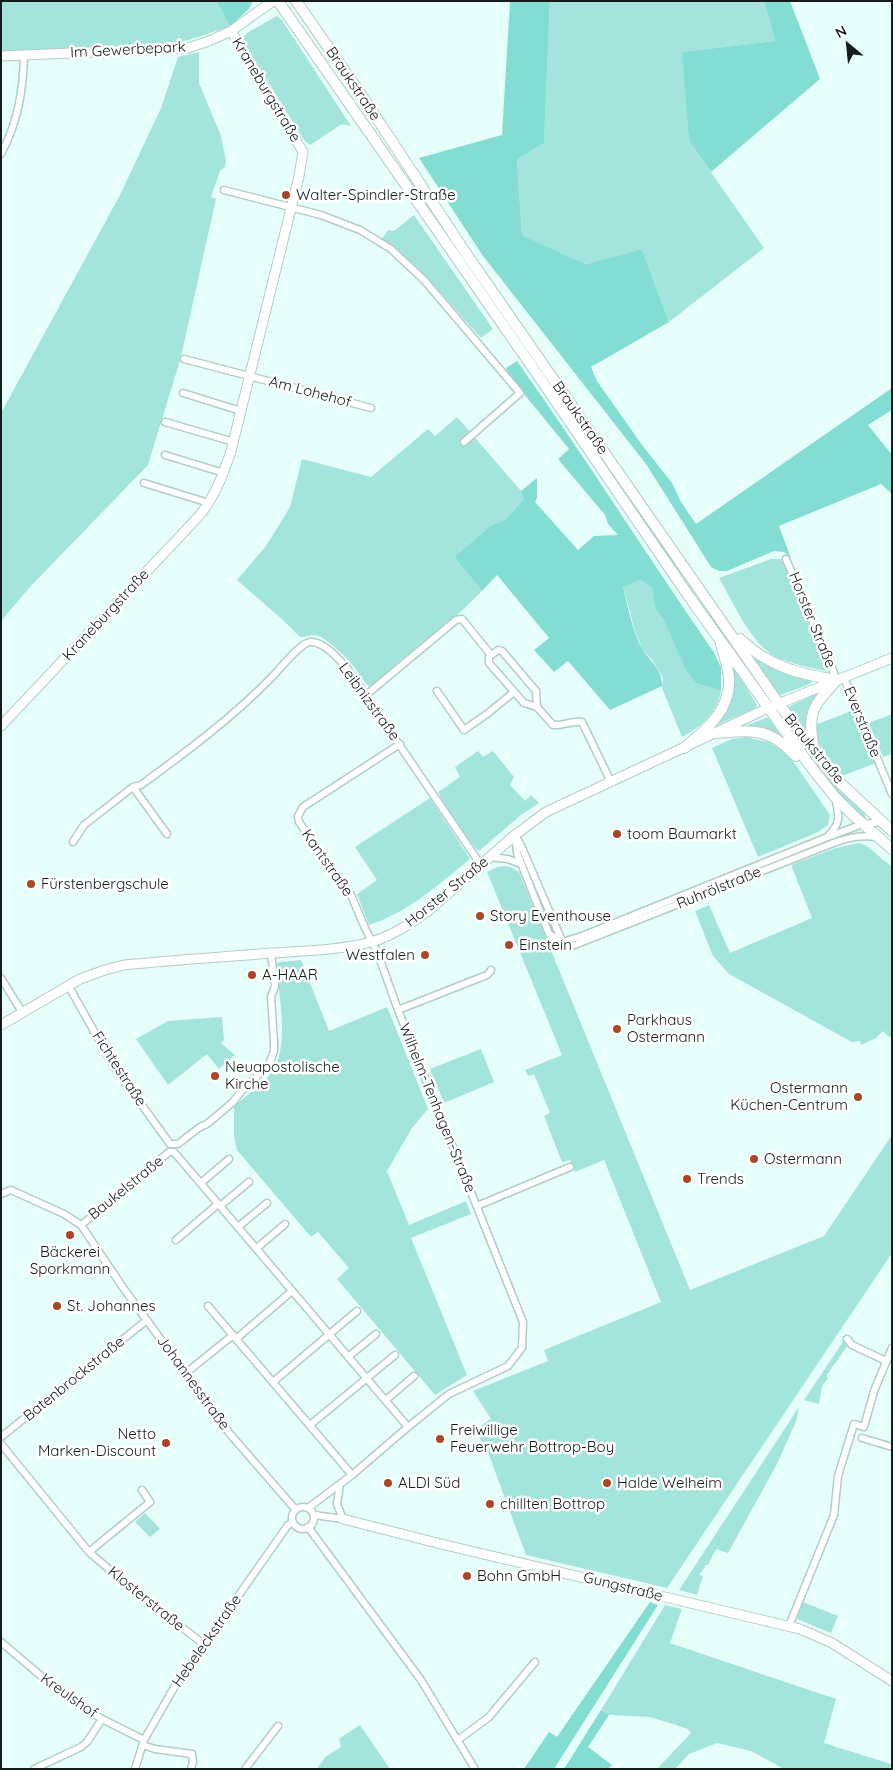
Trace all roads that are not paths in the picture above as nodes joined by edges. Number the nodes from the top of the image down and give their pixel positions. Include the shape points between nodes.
1 (273, 1) edge
2 (278, 1) edge
3 (296, 1) edge
4 (231, 31) junction
5 (1, 56) edge
6 (24, 56) junction
7 (1, 154) edge
8 (224, 190) dead end
9 (290, 206) junction
10 (184, 359) dead end
11 (249, 376) junction
12 (184, 393) dead end
13 (371, 408) dead end
14 (241, 411) junction
15 (165, 422) dead end
16 (234, 442) junction
17 (464, 442) dead end
18 (164, 455) dead end
19 (224, 473) junction
20 (144, 483) dead end
21 (209, 503) junction
22 (786, 560) dead end
23 (722, 620) junction
24 (720, 638) junction
25 (491, 655) junction
26 (892, 658) edge
27 (841, 679) junction
28 (437, 691) dead end
29 (514, 692) junction
30 (366, 695) junction
31 (778, 704) junction
32 (537, 706) junction
33 (768, 708) junction
34 (1, 726) edge
35 (716, 733) junction
36 (400, 744) junction
37 (684, 748) junction
38 (814, 752) junction
39 (810, 767) junction
40 (611, 782) junction
41 (133, 787) junction
42 (892, 794) edge
43 (835, 797) junction
44 (882, 822) junction
45 (863, 824) junction
46 (892, 831) edge
47 (167, 834) dead end
48 (515, 835) junction
49 (877, 837) junction
50 (825, 838) junction
51 (73, 842) dead end
52 (892, 849) edge
53 (489, 857) junction
54 (522, 864) junction
55 (481, 865) junction
56 (372, 942) junction
57 (562, 942) junction
58 (270, 954) junction
59 (491, 970) dead end
60 (1, 978) edge
61 (68, 985) junction
62 (398, 1010) junction
63 (22, 1012) junction
64 (1, 1025) edge
65 (229, 1160) dead end
66 (570, 1167) dead end
67 (249, 1182) dead end
68 (201, 1183) junction
69 (2, 1193) edge
70 (267, 1203) dead end
71 (219, 1205) junction
72 (476, 1206) junction
73 (285, 1224) dead end
74 (80, 1225) junction
75 (238, 1227) junction
76 (176, 1240) dead end
77 (257, 1248) junction
78 (292, 1291) junction
79 (208, 1306) dead end
80 (357, 1311) dead end
81 (146, 1320) junction
82 (329, 1334) junction
83 (376, 1334) dead end
84 (234, 1337) junction
85 (847, 1339) dead end
86 (892, 1348) edge
87 (395, 1355) dead end
88 (348, 1357) junction
89 (886, 1361) junction
90 (186, 1374) junction
91 (414, 1376) dead end
92 (366, 1378) junction
93 (273, 1382) junction
94 (386, 1400) junction
95 (310, 1425) junction
96 (408, 1427) junction
97 (864, 1427) junction
98 (850, 1436) junction
99 (1, 1437) edge
100 (862, 1438) junction
101 (1, 1444) edge
102 (892, 1447) edge
103 (352, 1475) junction
104 (340, 1484) junction
105 (142, 1490) dead end
106 (308, 1508) junction
107 (296, 1510) junction
108 (314, 1515) junction
109 (343, 1519) junction
110 (293, 1522) junction
111 (308, 1527) junction
112 (89, 1552) junction
113 (789, 1626) junction
114 (1, 1642) edge
115 (204, 1645) junction
116 (534, 1662) dead end
117 (892, 1681) edge
118 (102, 1719) junction
119 (278, 1726) dead end
120 (458, 1740) junction
121 (144, 1742) junction
122 (34, 1769) edge
123 (135, 1769) edge
124 (191, 1769) edge
125 (245, 1769) edge
126 (475, 1769) edge

1 - 4 street, Im Gewerbepark
2 - 24 main road, Braukstraße
3 - 23 main road, Braukstraße via 467,255
4 - 6 street, Im Gewerbepark via 188,48
4 - 9 street, Kraneburgstraße via 303,152
5 - 6 street, Im Gewerbepark
6 - 7 street via 22,96
8 - 9 street
9 - 11 street, Kraneburgstraße
9 - 17 street via 360,230 391,249 426,281 520,393
10 - 11 street
11 - 13 street, Am Lohehof
11 - 14 street, Kraneburgstraße
12 - 14 street
14 - 16 street, Kraneburgstraße
15 - 16 street
16 - 19 street, Kraneburgstraße
18 - 19 street
19 - 21 street, Kraneburgstraße
20 - 21 street
21 - 34 street, Kraneburgstraße
22 - 27 street, Horster Straße
23 - 27 main road via 751,650 774,664 800,674
23 - 31 main road, Braukstraße
24 - 33 main road, Braukstraße
24 - 37 main road via 729,677 724,705 708,727
25 - 29 street via 490,663
25 - 30 street via 462,619 456,620
25 - 32 street via 502,651 536,691
26 - 27 street, Horster Straße
27 - 31 street, Horster Straße
27 - 38 main road via 813,708 810,728
27 - 42 street, Everstraße
28 - 29 street via 464,730
29 - 32 street via 524,703
30 - 36 street, Leibnizstraße
30 - 41 street, Leibnizstraße via 335,656 320,644 310,642 206,737 141,785
31 - 33 street, Horster Straße
31 - 38 main road, Braukstraße
32 - 40 street via 553,725 582,722
33 - 35 street, Horster Straße
33 - 39 main road, Braukstraße
35 - 37 street, Horster Straße
35 - 39 main road via 742,730 776,738
36 - 55 street, Leibnizstraße
36 - 56 street, Kantstraße via 307,805 298,816 302,828 351,895
37 - 40 street, Horster Straße
38 - 44 main road, Braukstraße via 836,779
39 - 43 main road, Braukstraße
40 - 48 street, Horster Straße via 546,812
41 - 47 street
41 - 51 street, Leibnizstraße via 84,824
43 - 45 main road, Braukstraße
43 - 50 street, Braukstraße via 839,820 836,828
44 - 45 street
44 - 46 main road, Braukstraße
45 - 49 main road, Braukstraße
45 - 50 street
48 - 53 street, Horster Straße
48 - 54 street via 516,853
48 - 57 street
49 - 52 main road, Braukstraße
49 - 57 street, Ruhrölstraße via 860,836 836,842 588,941 572,946
50 - 57 street, Ruhrölstraße
53 - 54 street
53 - 55 street, Horster Straße
54 - 57 street via 550,934
55 - 56 street, Horster Straße via 413,922
56 - 58 street, Horster Straße
56 - 62 street, Wilhelm-Tenhagen-Straße
58 - 61 street, Horster Straße via 124,965
58 - 61 street, Fichtestraße via 274,986 271,997 274,1051 270,1062 232,1103 178,1144 170,1144 114,1065
59 - 62 street, Wilhelm-Tenhagen-Straße via 487,975
60 - 63 street
61 - 63 street, Horster Straße
62 - 72 street, Wilhelm-Tenhagen-Straße
63 - 64 street, Horster Straße
65 - 68 street
66 - 72 street, Wilhelm-Tenhagen-Straße
67 - 71 street
68 - 71 street
68 - 74 street, Baukelstraße via 171,1151
69 - 74 street, Johannesstraße via 11,1190 64,1214
70 - 75 street
71 - 75 street
71 - 76 street
72 - 96 street, Wilhelm-Tenhagen-Straße via 523,1322 522,1348 508,1366 449,1394
73 - 77 street
74 - 81 street, Johannesstraße
75 - 77 street
77 - 78 street
78 - 82 street
78 - 84 street
79 - 84 street
80 - 82 street
81 - 90 street, Johannesstraße
81 - 99 street, Batenbrockstraße
82 - 88 street
82 - 93 street
83 - 88 street
84 - 90 street
84 - 93 street
85 - 89 street via 852,1345
86 - 89 street
87 - 92 street
88 - 92 street
89 - 97 street
90 - 107 street, Johannesstraße via 236,1442
91 - 94 street
92 - 94 street
92 - 95 street
93 - 95 street
94 - 96 street
95 - 103 street
96 - 103 street, Wilhelm-Tenhagen-Straße
97 - 98 street via 854,1424
97 - 100 street
98 - 100 street
98 - 113 street via 838,1476 834,1515
100 - 102 street
101 - 112 street, Klosterstraße
103 - 104 street, Wilhelm-Tenhagen-Straße
104 - 106 street, Wilhelm-Tenhagen-Straße
104 - 109 street via 337,1504
105 - 112 street via 150,1502
106 - 107 street
106 - 108 street
107 - 110 street
108 - 109 street, Gungstraße
108 - 111 street
109 - 113 street, Gungstraße
110 - 111 street via 299,1528
110 - 115 street, Hebeleckstraße
111 - 120 street via 421,1680
112 - 115 street, Klosterstraße
113 - 117 street, Gungstraße via 832,1643
114 - 118 street, Kreulshof via 60,1692
115 - 121 street, Hebeleckstraße via 175,1686
116 - 120 street via 489,1716
118 - 121 street, Kreulshof
118 - 122 street via 81,1747
119 - 125 street
120 - 126 street
121 - 123 street, Hebeleckstraße
121 - 124 street, Kreulshof via 155,1749 192,1754

